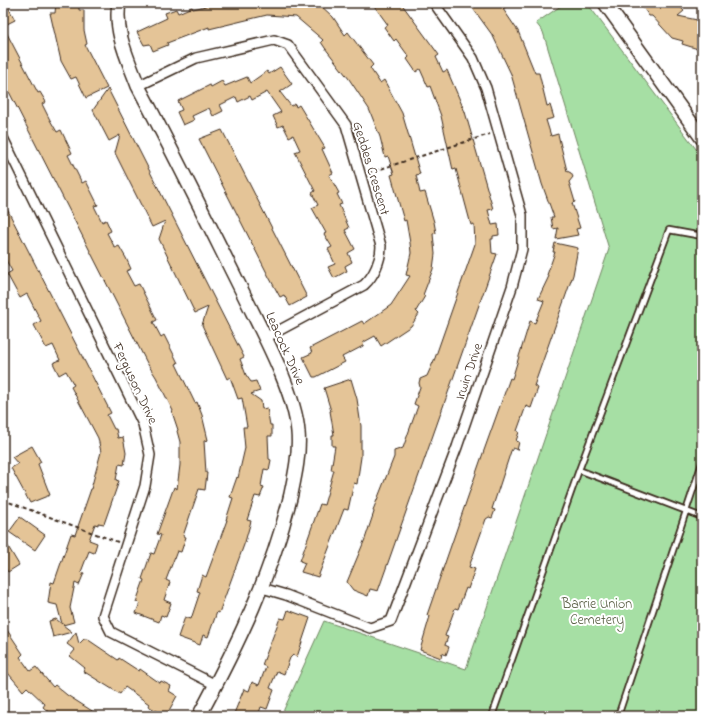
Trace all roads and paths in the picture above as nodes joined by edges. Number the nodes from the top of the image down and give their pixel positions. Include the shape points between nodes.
1 (119, 3) edge
2 (434, 3) edge
3 (606, 3) edge
4 (138, 86) junction
5 (499, 131) junction
6 (3, 138) edge
7 (702, 138) edge
8 (361, 175) junction
9 (702, 236) edge
10 (265, 338) junction
11 (702, 463) edge
12 (579, 470) junction
13 (3, 500) edge
14 (687, 511) junction
15 (702, 517) edge
16 (126, 545) junction
17 (262, 588) junction
18 (216, 685) junction
19 (199, 716) edge
20 (492, 716) edge
21 (618, 716) edge

1 - 4 street, Leacock Drive via 117,18 124,48
2 - 5 street, Irwin Drive via 473,58 486,88
3 - 7 street
4 - 8 street, Geddes Crescent via 196,58 274,40 288,45 343,120
4 - 10 street, Leacock Drive
5 - 8 path
5 - 17 street, Irwin Drive via 522,215 522,249 512,287 457,447 391,621 370,628
6 - 16 street, Ferguson Drive via 142,424 150,455 145,486
8 - 10 street, Geddes Crescent via 381,246 381,254 371,279
9 - 12 lane via 669,230
10 - 17 street, Leacock Drive via 289,394 298,432 295,473 286,514
11 - 14 lane
12 - 14 lane
12 - 20 lane
13 - 16 path
14 - 15 lane
14 - 21 lane
16 - 18 street, Ferguson Drive via 103,616 111,632
17 - 18 street, Leacock Drive
18 - 19 street, Leacock Drive

